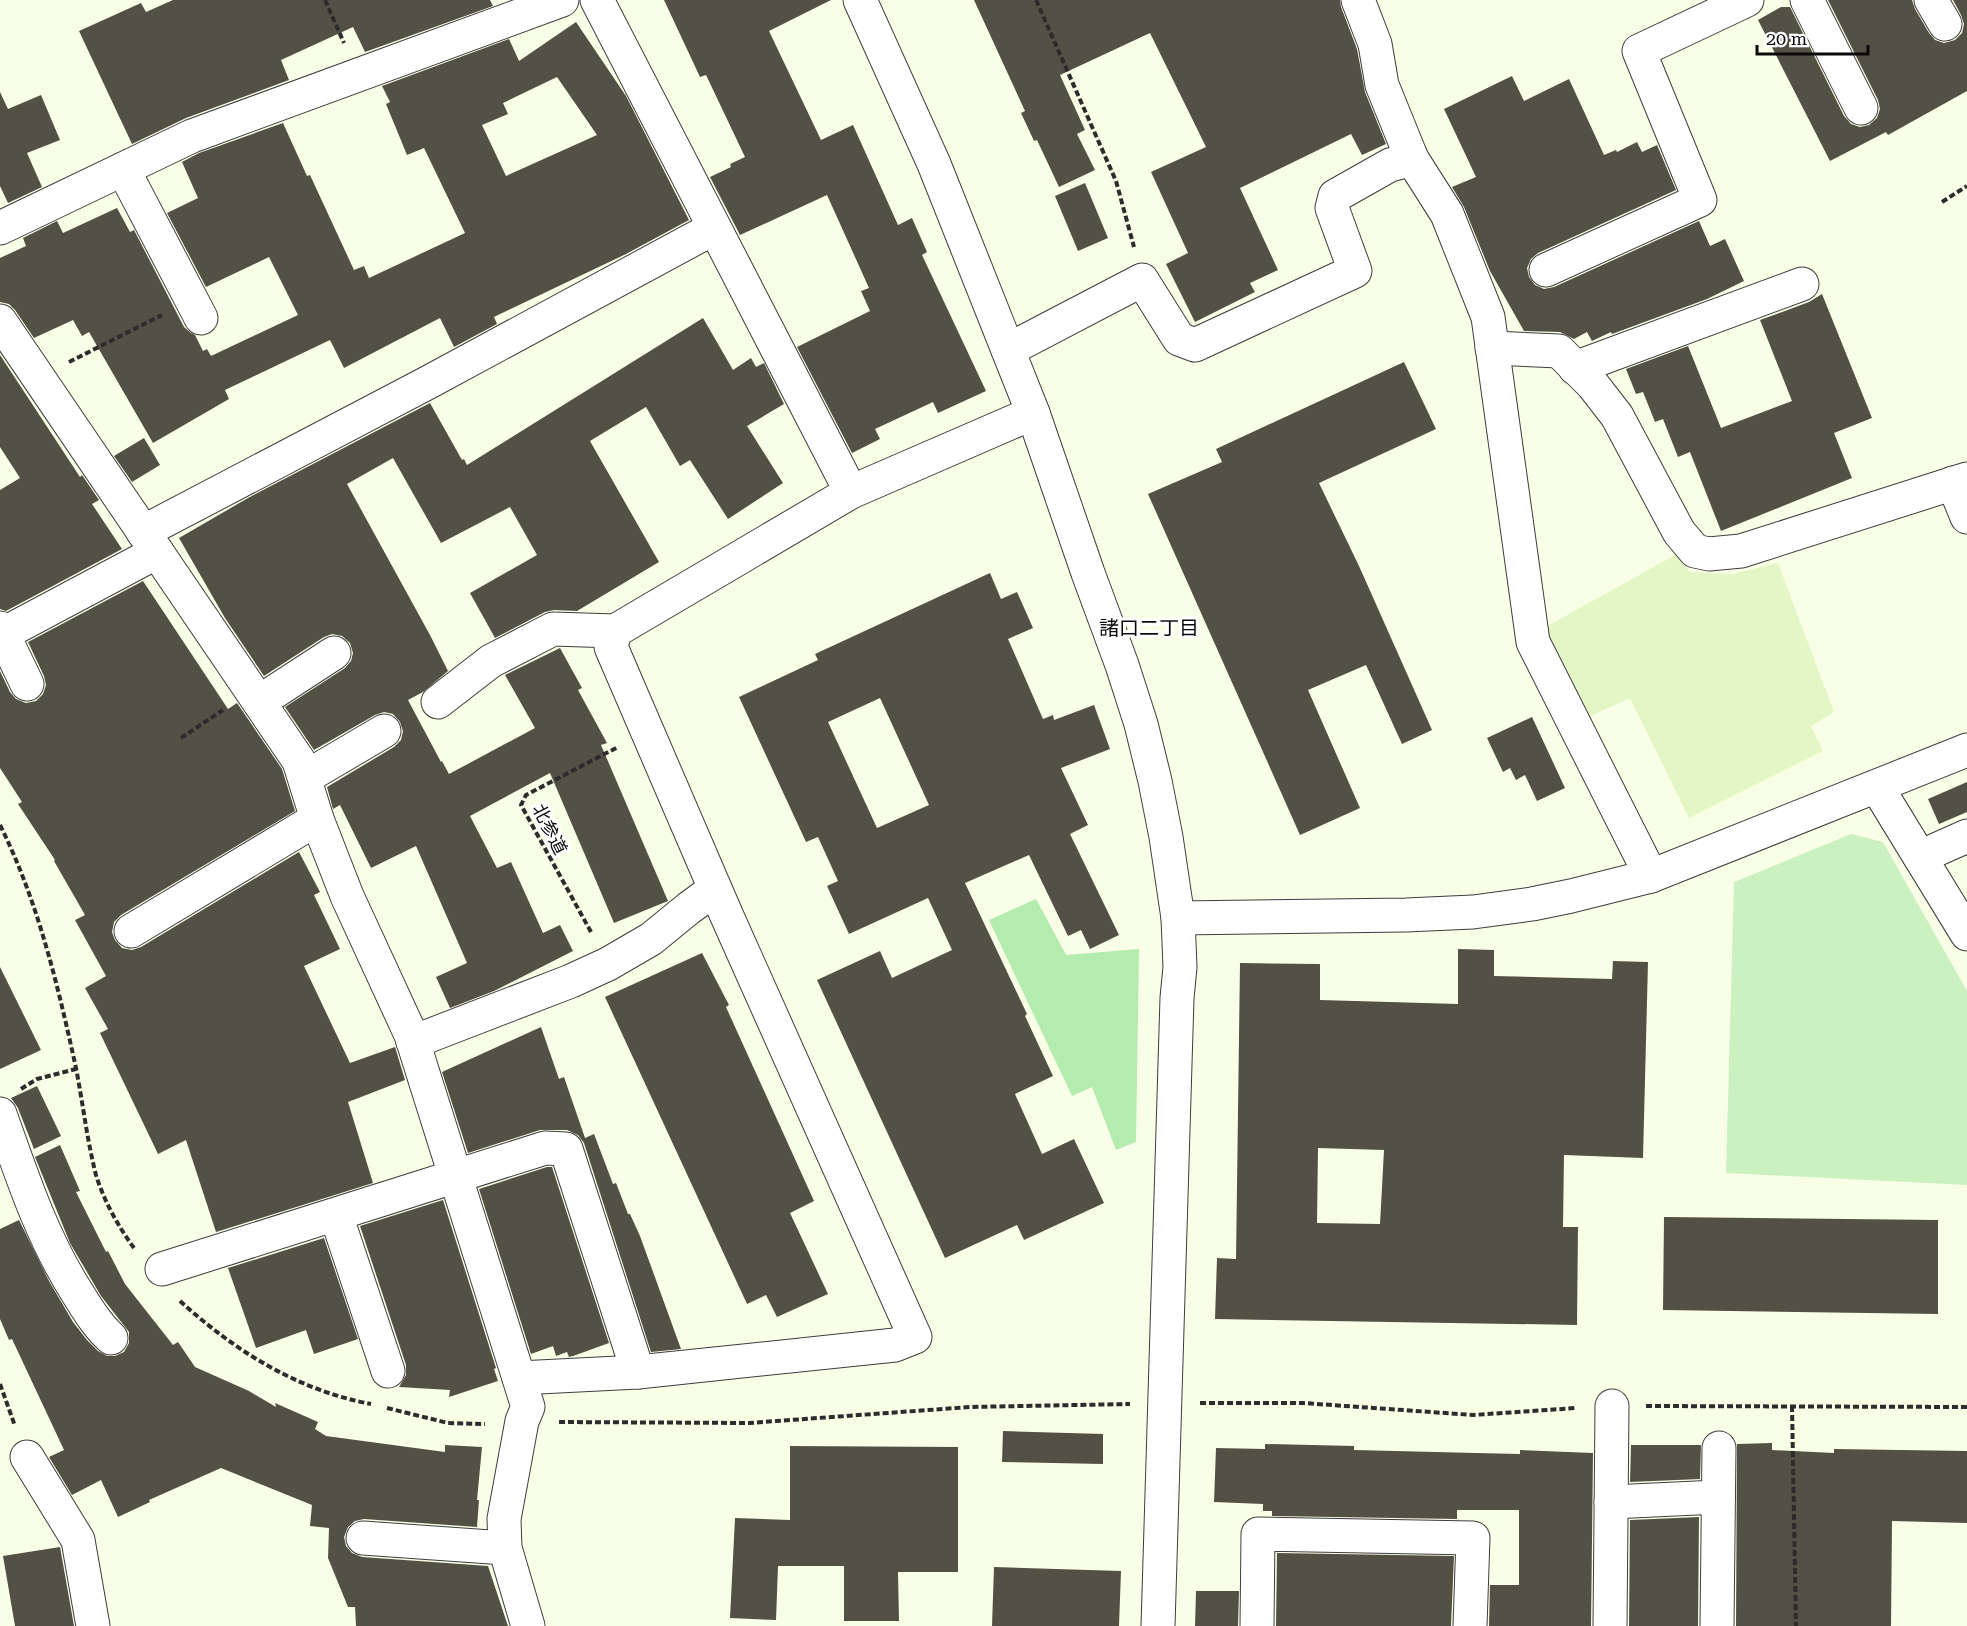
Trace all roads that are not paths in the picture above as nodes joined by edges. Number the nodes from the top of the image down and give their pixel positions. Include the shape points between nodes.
1 (562, 0) edge
2 (597, 0) edge
3 (860, 0) edge
4 (1358, 0) edge
5 (1807, 0) edge
6 (1732, 3) edge
7 (1861, 108) dead end
8 (1412, 159) junction
9 (123, 169) junction
10 (3, 219) edge
11 (714, 228) junction
12 (1546, 270) dead end
13 (1802, 284) dead end
14 (197, 309) road end
15 (0, 321) edge
16 (1492, 348) junction
17 (1008, 350) junction
18 (1575, 368) junction
19 (1033, 412) junction
20 (1960, 481) edge
21 (851, 492) junction
22 (1967, 517) edge
23 (150, 542) junction
24 (615, 631) junction
25 (2, 632) edge
26 (334, 653) dead end
27 (27, 684) dead end
28 (256, 696) junction
29 (438, 702) dead end
30 (384, 731) dead end
31 (1967, 750) edge
32 (306, 777) junction
33 (1877, 788) junction
34 (317, 819) junction
35 (1967, 836) edge
36 (1920, 856) junction
37 (1651, 876) junction
38 (715, 889) junction
39 (1178, 918) junction
40 (131, 931) dead end
41 (1967, 933) edge
42 (413, 1042) junction
43 (9, 1102) edge
44 (456, 1177) junction
45 (336, 1215) junction
46 (157, 1272) road end
47 (111, 1338) dead end
48 (388, 1371) dead end
49 (638, 1372) junction
50 (519, 1378) junction
51 (1611, 1406) road end
52 (1719, 1448) dead end
53 (27, 1457) road end
54 (1718, 1497) junction
55 (1611, 1502) junction
56 (363, 1538) dead end
57 (506, 1548) junction
58 (93, 1626) edge
59 (528, 1626) edge
60 (1158, 1626) edge
61 (1257, 1626) edge
62 (1470, 1626) edge
63 (1610, 1626) edge
64 (1717, 1626) edge

1 - 9 street via 192,136
2 - 11 street
3 - 17 street via 934,164
4 - 8 street via 1375,44 1382,85
5 - 7 street
6 - 12 street via 1639,51 1700,200
8 - 16 street via 1447,214 1488,317
8 - 17 street via 1390,165 1335,196 1332,208 1355,271 1195,345 1179,339 1142,280
9 - 10 street
9 - 14 street
11 - 21 street
11 - 23 street via 429,382
13 - 18 street
15 - 23 street
16 - 18 street via 1559,351
16 - 37 street via 1533,642
17 - 19 street
18 - 20 street via 1617,416 1679,532 1695,551 1741,552
19 - 21 street
19 - 39 street via 1141,724
20 - 22 street
21 - 24 street
23 - 25 street
23 - 28 street
24 - 29 street via 553,629 491,662
24 - 38 street via 611,647
25 - 27 street
26 - 28 street
28 - 32 street
30 - 32 street
31 - 33 street
32 - 34 street
33 - 36 street
33 - 37 street
34 - 40 street
34 - 42 street
35 - 36 street
36 - 41 street
37 - 39 street via 1533,904 1473,912
38 - 42 street via 651,939 608,964
38 - 49 street via 915,1337 895,1345
39 - 60 street via 1180,968
42 - 44 street
43 - 47 street via 31,1201 60,1266 98,1325
44 - 45 street
44 - 49 street via 545,1148 566,1149
44 - 50 street
45 - 46 street
45 - 48 street
49 - 50 street
50 - 57 street via 528,1407 504,1519
51 - 55 street
52 - 54 street
53 - 58 street via 78,1540
54 - 55 street
54 - 64 street
55 - 63 street
56 - 57 street
57 - 59 street
61 - 62 street via 1258,1534 1473,1538

